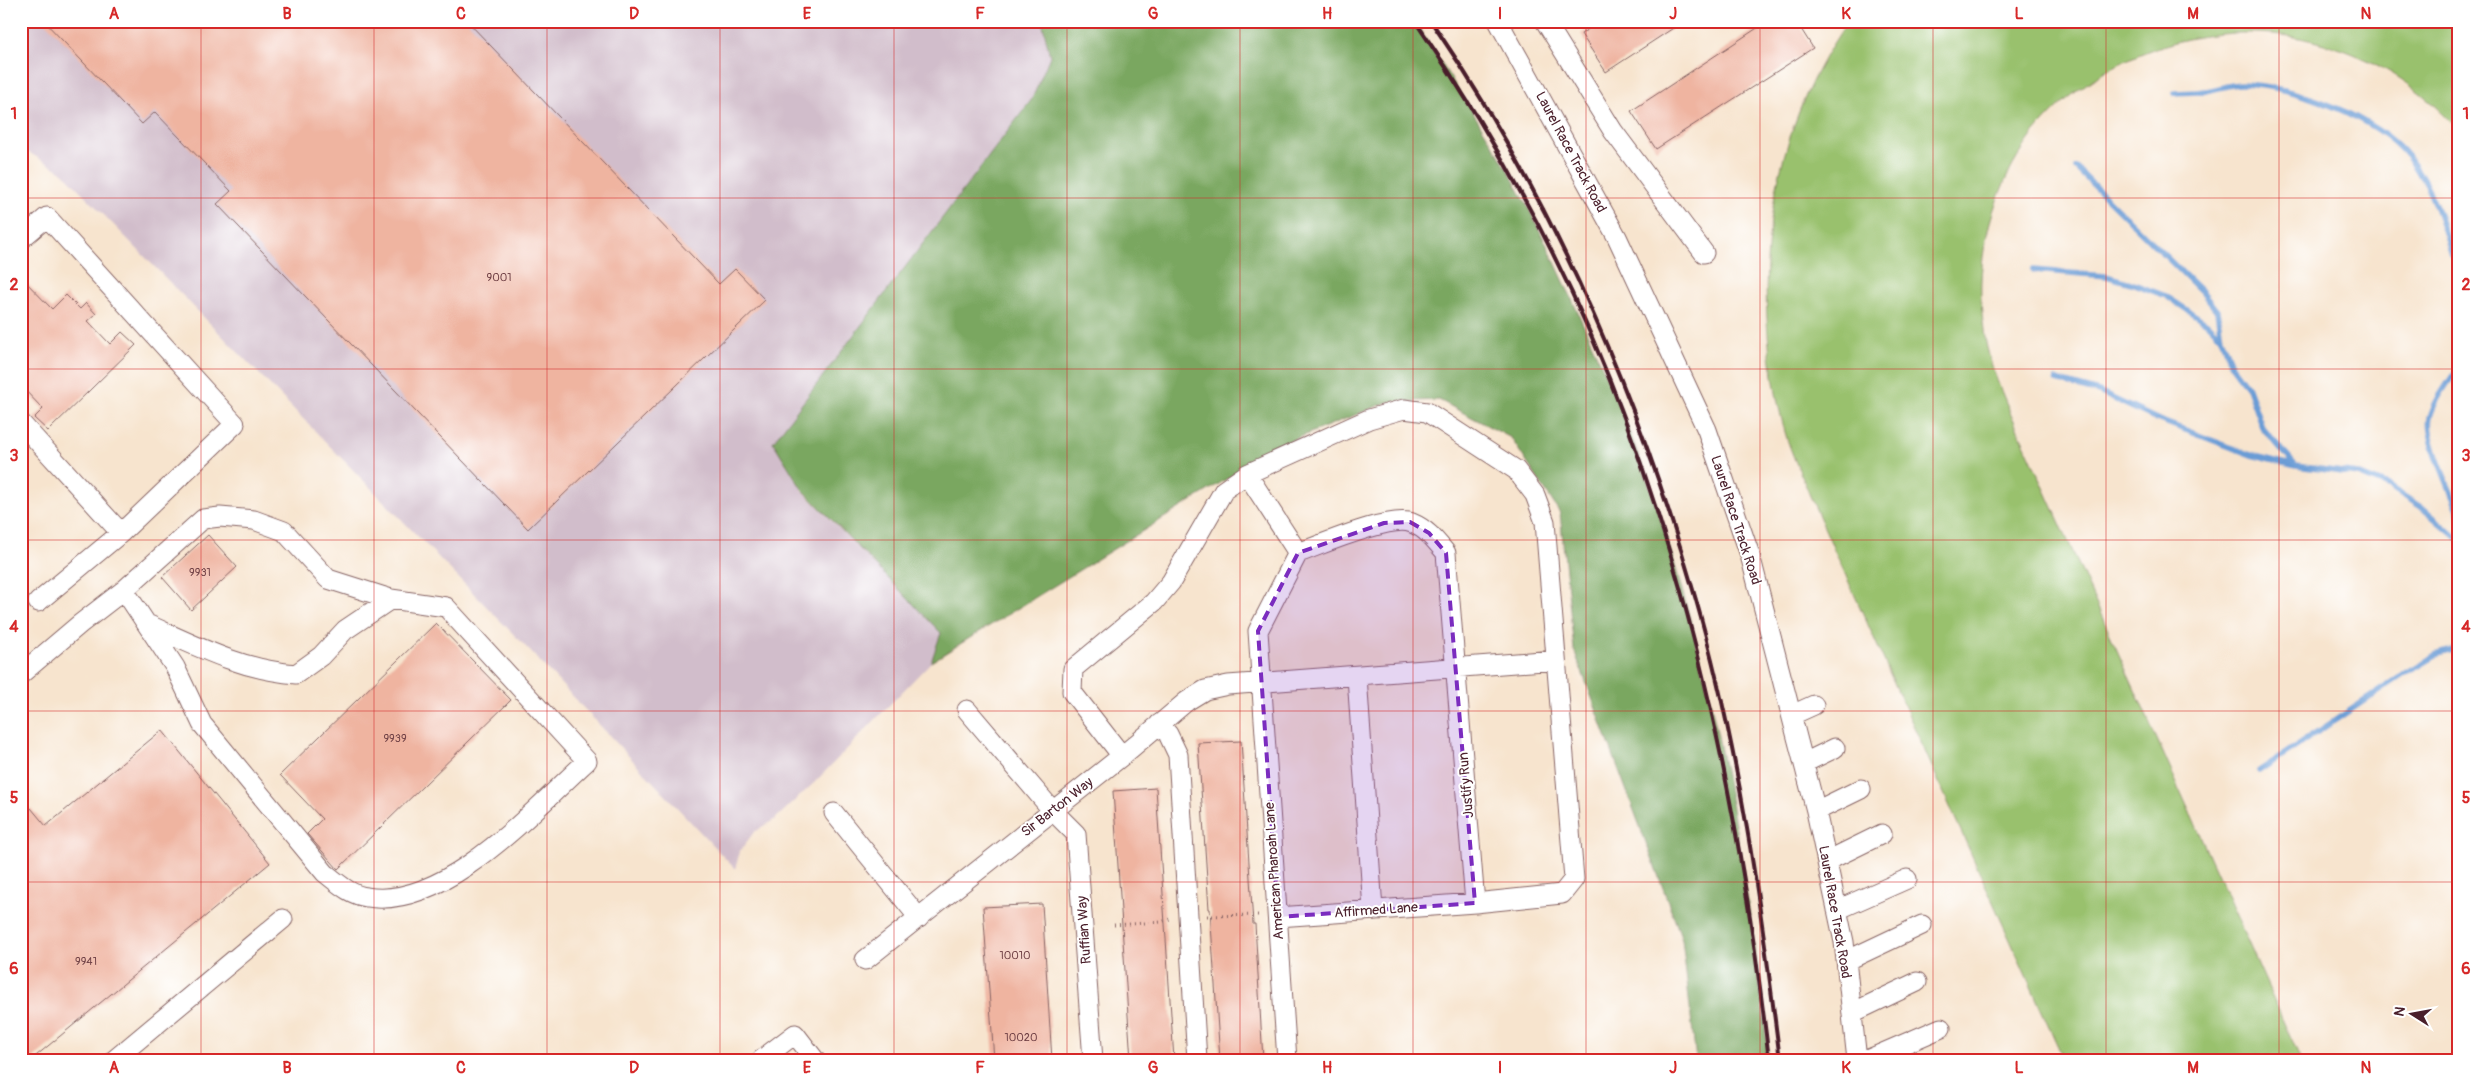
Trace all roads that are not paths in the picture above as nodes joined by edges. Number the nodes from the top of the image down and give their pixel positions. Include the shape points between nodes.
1 (1498, 21) edge
2 (1545, 21) edge
3 (21, 239) edge
4 (1704, 253) dead end
5 (21, 423) edge
6 (1247, 474) junction
7 (121, 533) junction
8 (1298, 553) junction
9 (124, 590) junction
10 (391, 598) junction
11 (38, 602) dead end
12 (147, 624) junction
13 (1556, 660) junction
14 (1456, 668) junction
15 (21, 674) edge
16 (1357, 676) junction
17 (1262, 683) junction
18 (1814, 705) dead end
19 (967, 710) dead end
20 (1792, 715) junction
21 (1159, 724) junction
22 (1835, 748) dead end
23 (1122, 756) junction
24 (1804, 763) junction
25 (1861, 789) dead end
26 (1052, 810) junction
27 (1816, 811) junction
28 (834, 813) dead end
29 (1882, 834) dead end
30 (1827, 861) junction
31 (1907, 879) dead end
32 (1475, 903) junction
33 (1373, 910) junction
34 (1837, 910) junction
35 (1270, 916) junction
36 (919, 918) junction
37 (283, 919) dead end
38 (1922, 925) dead end
39 (865, 960) dead end
40 (1846, 961) junction
41 (1917, 982) dead end
42 (1852, 1013) junction
43 (1941, 1028) dead end
44 (114, 1060) edge
45 (761, 1060) edge
46 (815, 1060) edge
47 (1094, 1060) edge
48 (1197, 1060) edge
49 (1287, 1060) edge
50 (1857, 1060) edge
51 (1867, 1060) edge

1 - 20 street, Laurel Race Track Road via 1617,237 1707,430 1750,555
2 - 4 street via 1613,131
3 - 7 street via 47,217 235,424
5 - 7 street
6 - 8 street
6 - 13 street, Affirmed Lane via 1369,419 1404,409 1427,412 1516,470 1535,495 1546,522
6 - 23 street, Affirmed Lane via 1224,490 1171,582 1154,602 1073,668 1072,692
7 - 11 street
8 - 14 street, Justify Run via 1384,523 1410,522 1430,533 1446,553
8 - 17 street, American Pharoah Lane via 1258,631
9 - 10 street via 203,519 220,518 254,520 284,531 328,579
9 - 12 street
9 - 15 street
10 - 12 street via 345,630 321,656 296,674 268,672 226,659
10 - 12 street via 446,607 587,761 480,858 426,889 389,898 366,897 348,891 325,873 202,724 175,667
13 - 14 street, Sir Barton Way
13 - 32 street, Affirmed Lane via 1574,879 1562,894
14 - 16 street, Sir Barton Way
14 - 32 street, Justify Run
16 - 17 street, Sir Barton Way
16 - 33 street
17 - 21 street, Sir Barton Way via 1228,684 1205,690
17 - 35 street, American Pharoah Lane
18 - 20 street
19 - 26 street, Ruffian Way
20 - 24 street, Laurel Race Track Road
21 - 23 street, Sir Barton Way
21 - 48 street via 1178,755
22 - 24 street
23 - 26 street, Sir Barton Way
24 - 27 street, Laurel Race Track Road
25 - 27 street
26 - 36 street, Sir Barton Way
26 - 47 street, Ruffian Way via 1076,834
27 - 30 street, Laurel Race Track Road
28 - 36 street
29 - 30 street
30 - 34 street, Laurel Race Track Road
31 - 34 street
32 - 33 street, Affirmed Lane
33 - 35 street, Affirmed Lane
34 - 40 street, Laurel Race Track Road
35 - 49 street, American Pharoah Lane
36 - 39 street, Sir Barton Way
37 - 44 street
38 - 40 street
40 - 42 street, Laurel Race Track Road
41 - 42 street
42 - 50 street, Laurel Race Track Road
43 - 51 street
45 - 46 street via 795,1034

